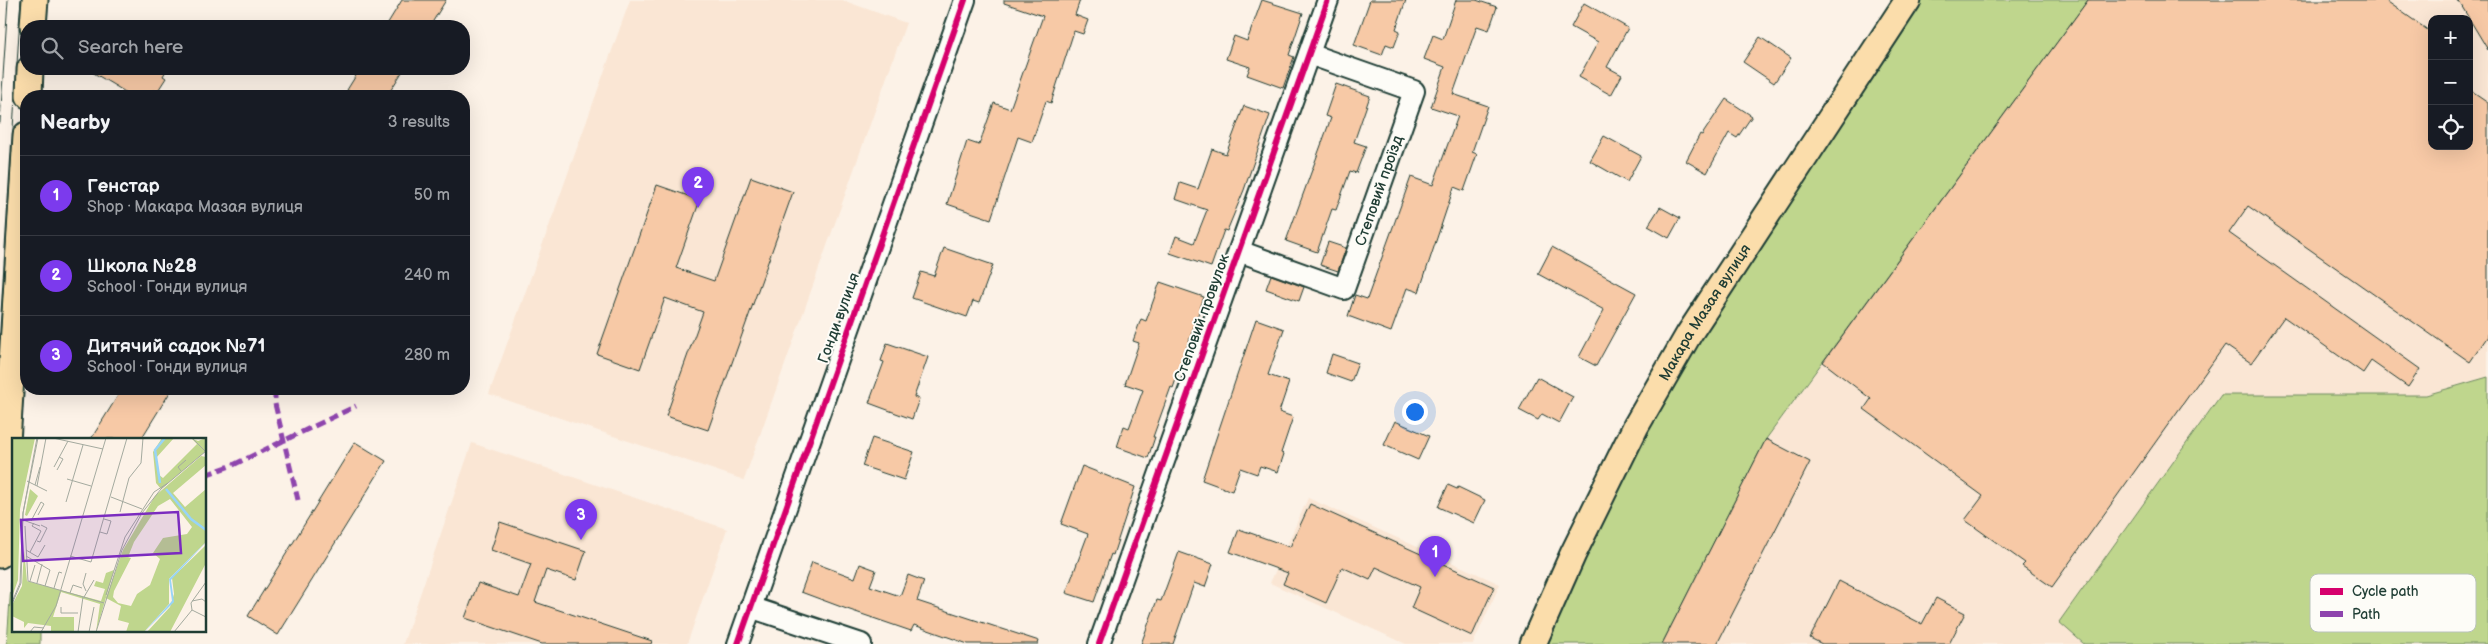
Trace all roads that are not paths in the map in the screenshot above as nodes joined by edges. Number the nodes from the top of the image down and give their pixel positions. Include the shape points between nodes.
1 (35, 0) edge
2 (965, 0) edge
3 (1328, 0) edge
4 (1908, 0) edge
5 (33, 20) edge
6 (1309, 54) junction
7 (30, 75) edge
8 (29, 90) edge
9 (20, 232) edge
10 (1238, 252) junction
11 (0, 555) edge
12 (750, 607) junction
13 (738, 644) edge
14 (861, 644) edge
15 (1099, 644) edge
16 (1533, 644) edge

1 - 5 main road
2 - 12 street, Гонди вулиця
3 - 6 street, Степовий провулок
4 - 16 main road, Макара Мазая вулиця via 1689,334 1636,426
6 - 10 street, Степовий провулок
6 - 10 street, Степовий проїзд via 1414,91 1344,289
7 - 8 main road
9 - 11 main road
10 - 15 street, Степовий провулок
12 - 13 street, Гонди вулиця
12 - 14 street

